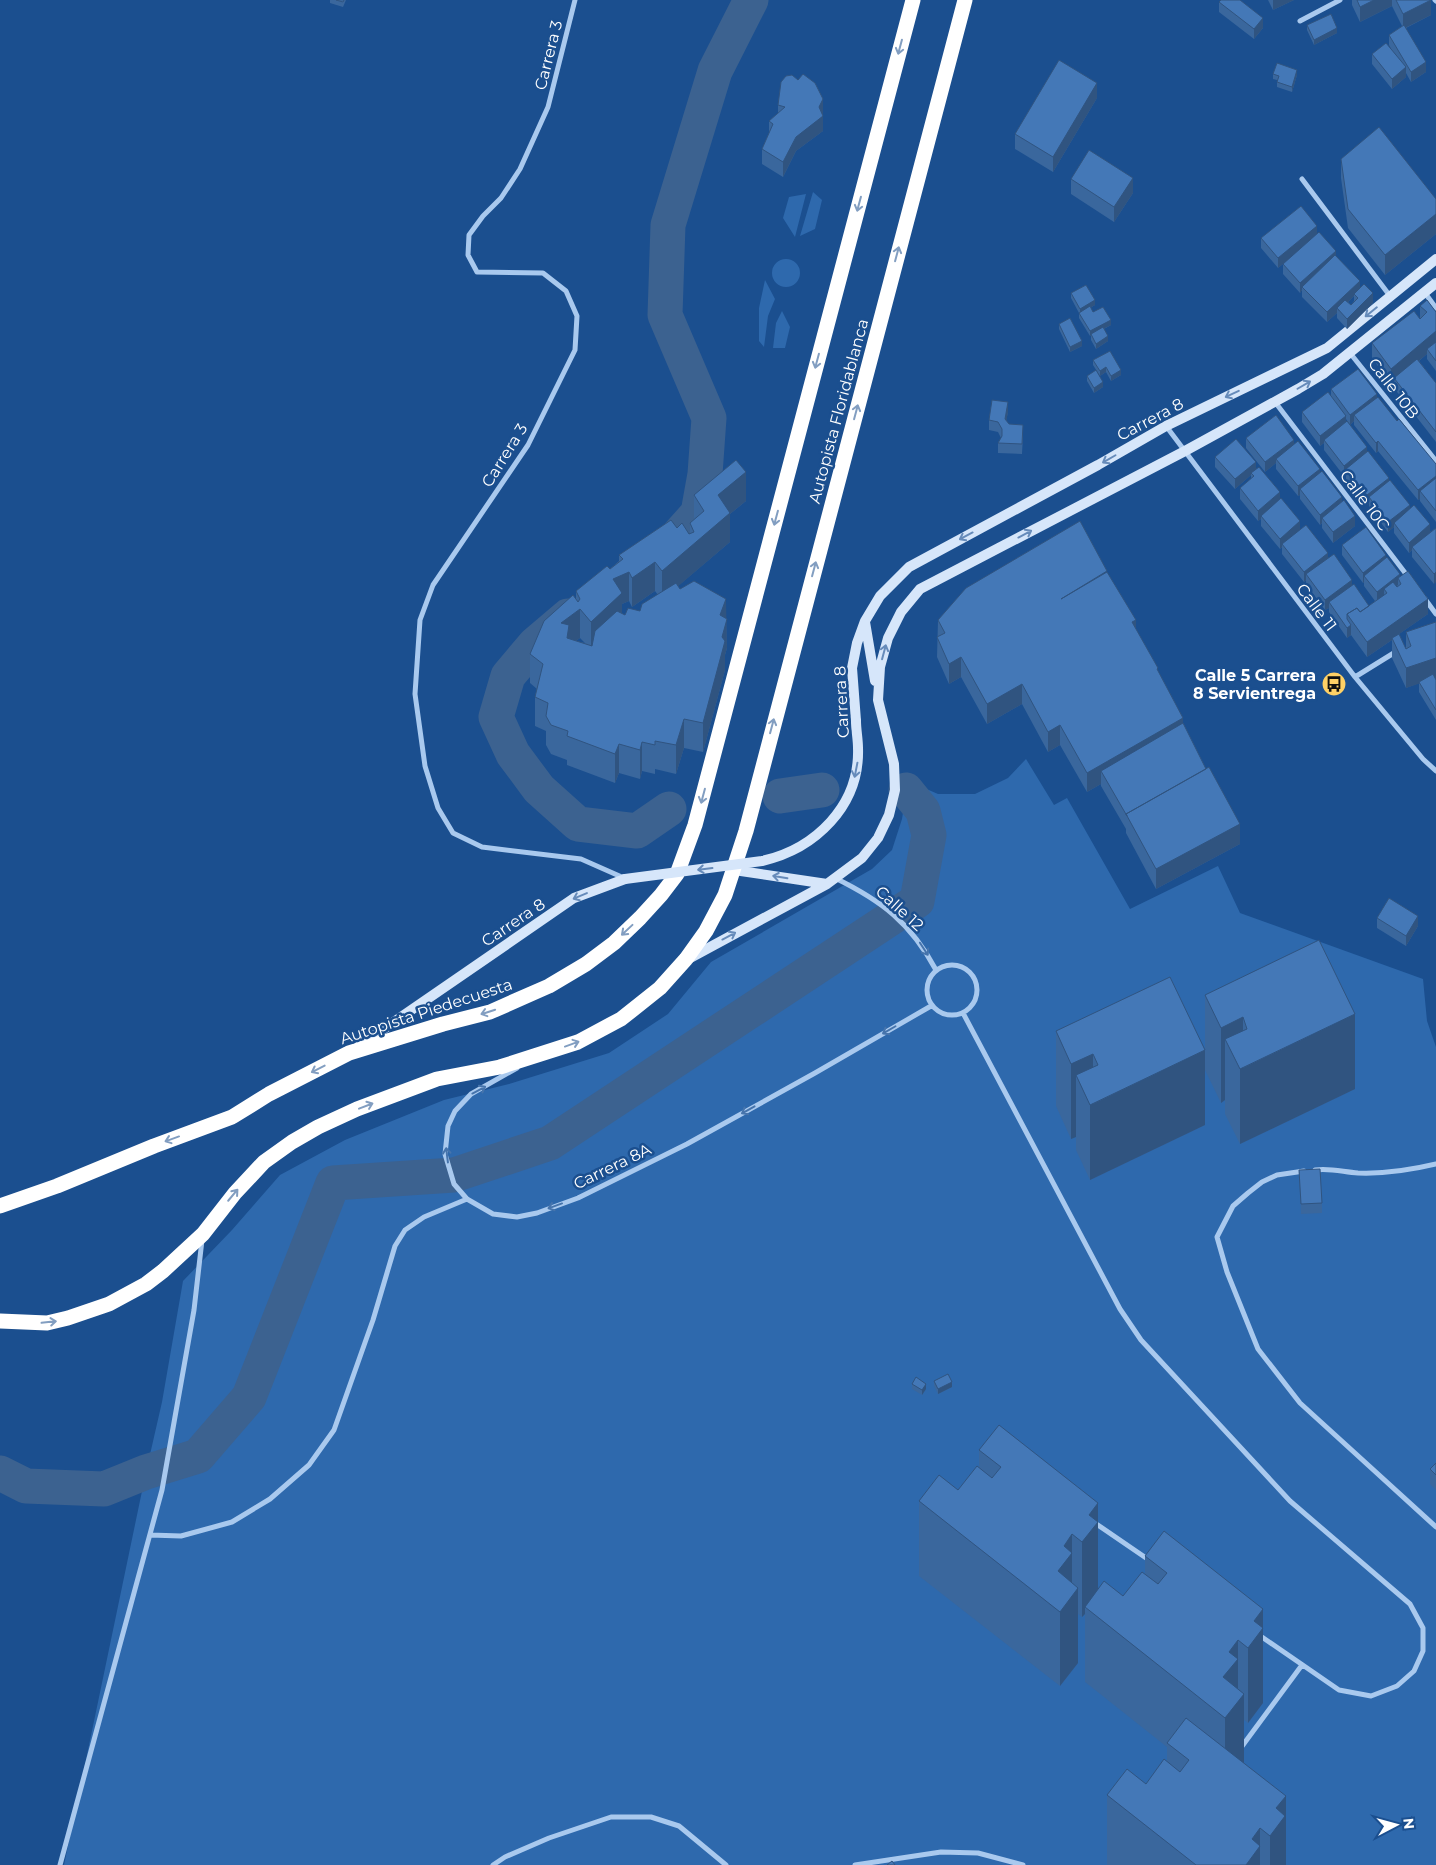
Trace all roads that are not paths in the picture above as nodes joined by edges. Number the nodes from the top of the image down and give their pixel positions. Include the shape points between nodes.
1 (575, 0) edge
2 (913, 0) edge
3 (964, 0) edge
4 (1340, 0) edge
5 (1300, 20) dead end
6 (1302, 179) dead end
7 (1436, 259) edge
8 (1436, 284) edge
9 (1425, 292) junction
10 (1390, 296) junction
11 (1436, 308) edge
12 (1350, 353) junction
13 (1274, 402) junction
14 (1166, 426) junction
15 (1185, 452) junction
16 (1436, 461) edge
17 (1412, 582) edge
18 (1424, 598) edge
19 (1436, 614) edge
20 (865, 621) junction
21 (1403, 648) edge
22 (1355, 677) junction
23 (878, 700) junction
24 (1436, 771) edge
25 (695, 826) joint
26 (734, 870) junction
27 (625, 878) junction
28 (834, 878) junction
29 (686, 960) junction
30 (936, 970) junction
31 (931, 1006) junction
32 (963, 1013) junction
33 (349, 1053) junction
34 (537, 1056) junction
35 (1436, 1164) edge
36 (467, 1199) junction
37 (0, 1206) edge
38 (203, 1234) junction
39 (0, 1321) edge
40 (1091, 1520) edge
41 (1436, 1526) edge
42 (150, 1535) junction
43 (1156, 1564) edge
44 (1253, 1631) edge
45 (1302, 1665) junction
46 (1236, 1754) edge
47 (60, 1865) edge
48 (493, 1865) edge
49 (726, 1865) edge
50 (855, 1865) edge
51 (1023, 1865) edge

1 - 27 street, Carrera 3 via 548,107 520,169 501,198 469,235 468,255 477,272 543,273 566,291 577,316 575,350 528,445 433,585 420,620 415,694 424,766 438,808 453,832 482,847 581,859
2 -> 25 highway, Autopista Floridablanca
26 -> 3 highway, Autopista Floridablanca
4 - 5 street
6 - 10 street
7 - 10 main road, Carrera 8
8 - 9 main road
9 - 11 street
9 - 12 main road
10 -> 14 main road, Carrera 8 via 1327,348
13 -> 12 main road
12 - 16 street, Calle 10B
13 - 15 main road
13 - 17 street, Calle 10C
14 - 15 street, Calle 11
14 -> 20 main road, Carrera 8 via 909,567 880,596
15 - 22 street, Calle 11
23 -> 15 main road via 880,667 888,638 901,612 920,590
18 - 19 street
20 - 23 main road
20 -> 27 main road, Carrera 8, bridge via 852,668 858,749 856,772 849,794 828,825 798,849 775,858
21 - 22 street
22 - 24 street, Calle 11
23 - 28 main road via 894,764 895,790 889,815 878,838 862,858
25 -> 33 highway, Autopista Piedecuesta via 677,874 661,895 614,943 586,964 549,986 490,1012
28 -> 26 main road
26 - 29 highway via 717,911
27 -> 33 main road, Carrera 8 via 574,898
29 -> 28 main road
28 -> 30 street, Calle 12 via 863,892 909,930 925,949
34 -> 29 highway via 578,1042 621,1019 660,988
30 - 31 street via 930,976 926,991
30 - 32 street via 952,964 968,970 973,976 977,993 975,1001
31 - 32 street via 946,1015
31 -> 36 street, Carrera 8A via 687,1144 578,1198 517,1217 493,1214
32 - 45 street via 1120,1308 1141,1340 1290,1501 1410,1604 1423,1628 1423,1651 1414,1671 1396,1686 1371,1696 1339,1690
33 -> 37 highway, Autopista Piedecuesta via 232,1117
36 -> 34 street, Carrera 8A via 454,1184 445,1154 448,1126 455,1111 471,1094
38 -> 34 highway via 255,1171 276,1153 318,1127 437,1079
35 - 41 street via 1412,1170 1358,1173 1327,1168 1277,1175 1262,1182 1232,1206 1218,1237 1227,1272 1258,1349 1300,1403
36 - 42 street via 424,1217 405,1230 395,1246 334,1430 309,1465 270,1499 232,1522 181,1536
39 -> 38 highway via 47,1323 109,1304 146,1284
38 - 42 street via 177,1414
40 - 43 street
42 - 47 street
44 - 45 street
45 - 46 street
48 - 49 street via 549,1838 611,1817 651,1817 679,1826
50 - 51 street via 941,1852 978,1853

